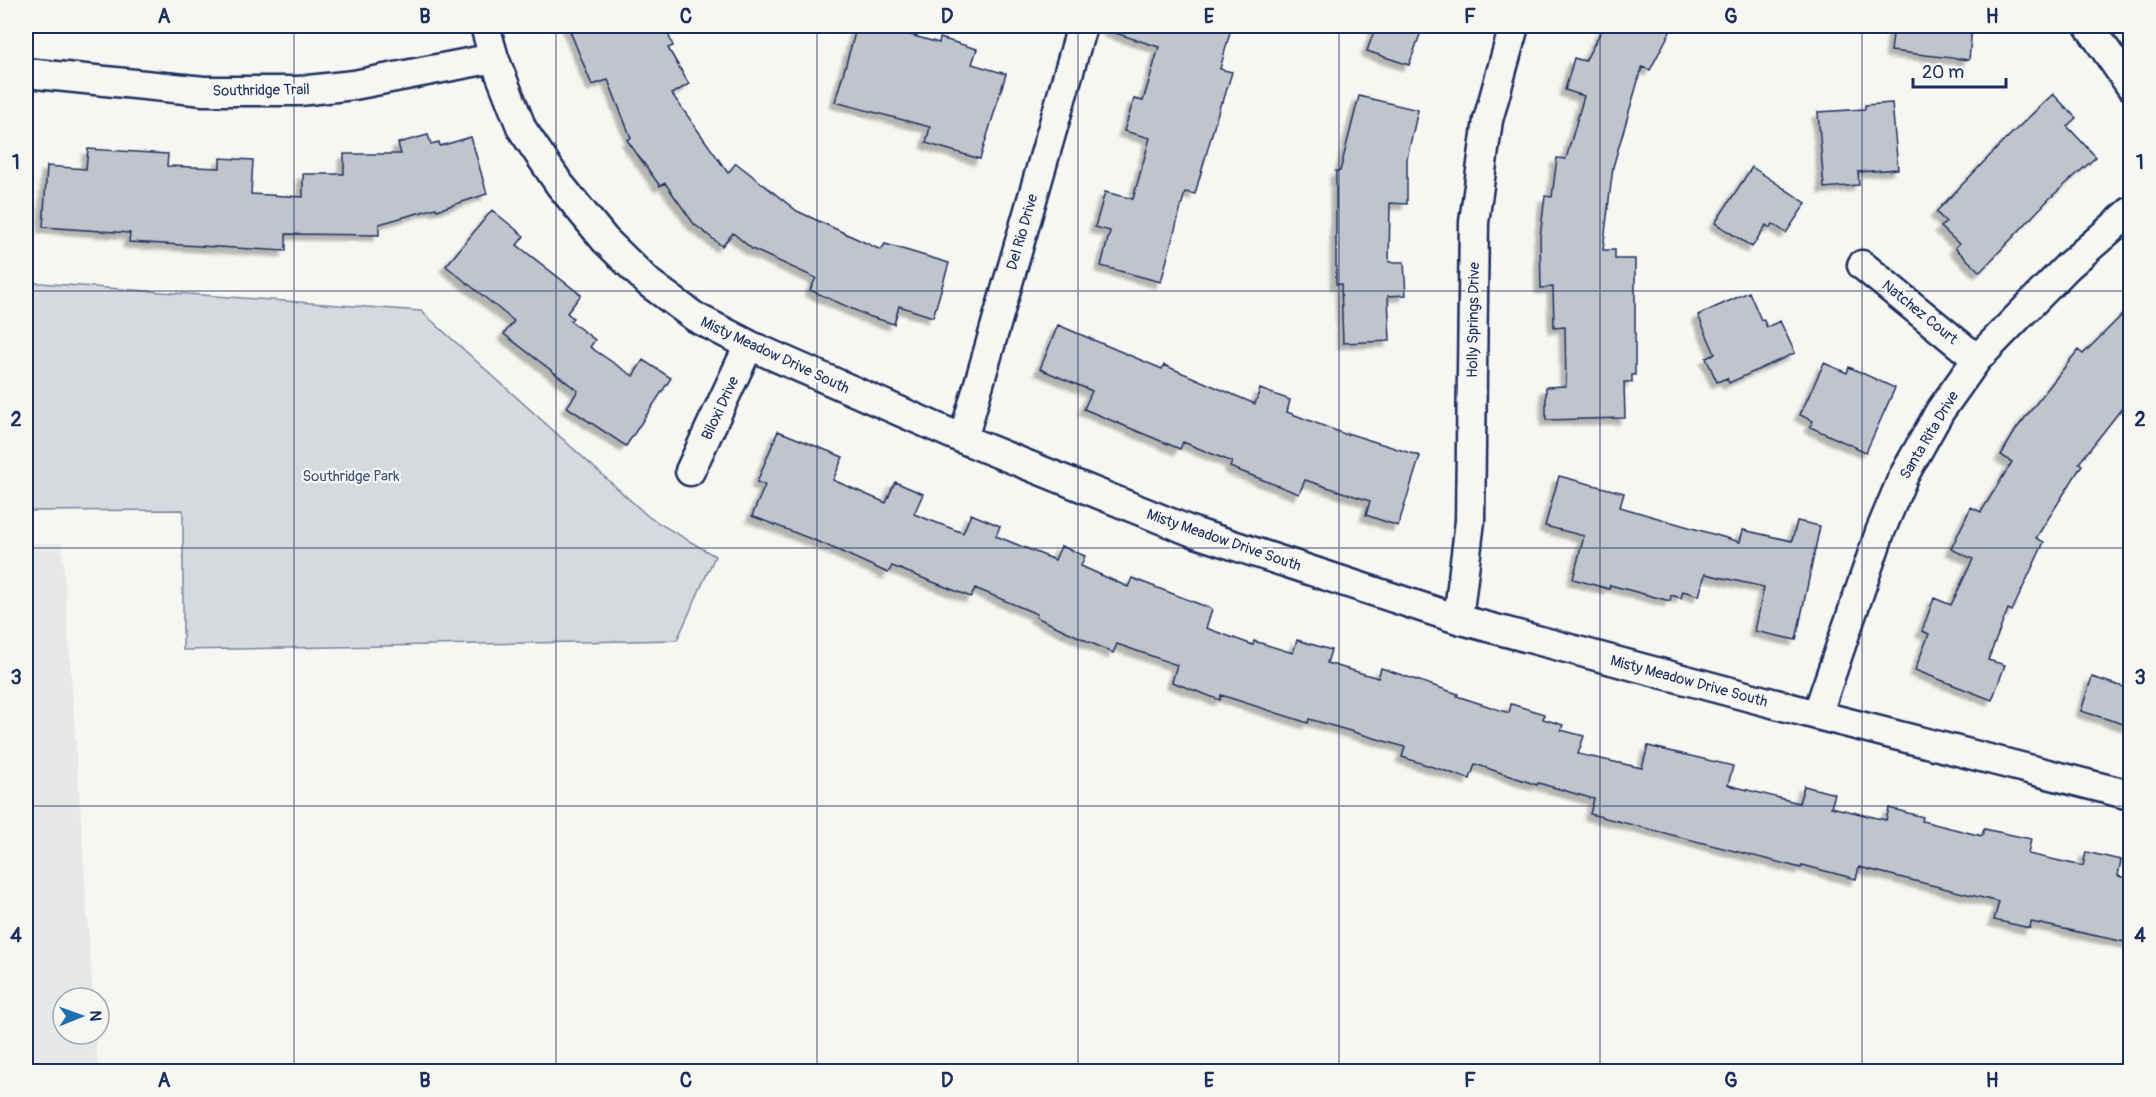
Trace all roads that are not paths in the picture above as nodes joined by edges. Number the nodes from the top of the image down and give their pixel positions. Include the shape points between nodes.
1 (485, 26) edge
2 (1082, 26) edge
3 (1514, 26) edge
4 (2089, 26) edge
5 (494, 58) junction
6 (26, 73) edge
7 (2130, 85) edge
8 (2130, 212) edge
9 (1862, 265) dead end
10 (749, 345) junction
11 (1977, 358) junction
12 (963, 439) junction
13 (690, 471) dead end
14 (1458, 619) junction
15 (1818, 715) junction
16 (2130, 795) edge

1 - 5 street, Misty Meadow Drive South
2 - 12 street, Del Rio Drive
3 - 14 street, Holly Springs Drive via 1488,120 1474,222 1470,521
4 - 7 street
5 - 6 street, Southridge Trail via 299,92 204,91
5 - 10 street, Misty Meadow Drive South via 522,129 560,185 605,240 649,283 695,317
8 - 11 street, Santa Rita Drive via 2068,266
9 - 11 street, Natchez Court
10 - 12 street, Misty Meadow Drive South
10 - 13 street, Biloxi Drive
11 - 15 street, Santa Rita Drive via 1940,411 1903,477 1880,532
12 - 14 street, Misty Meadow Drive South via 1193,532
14 - 15 street, Misty Meadow Drive South
15 - 16 street, Misty Meadow Drive South

